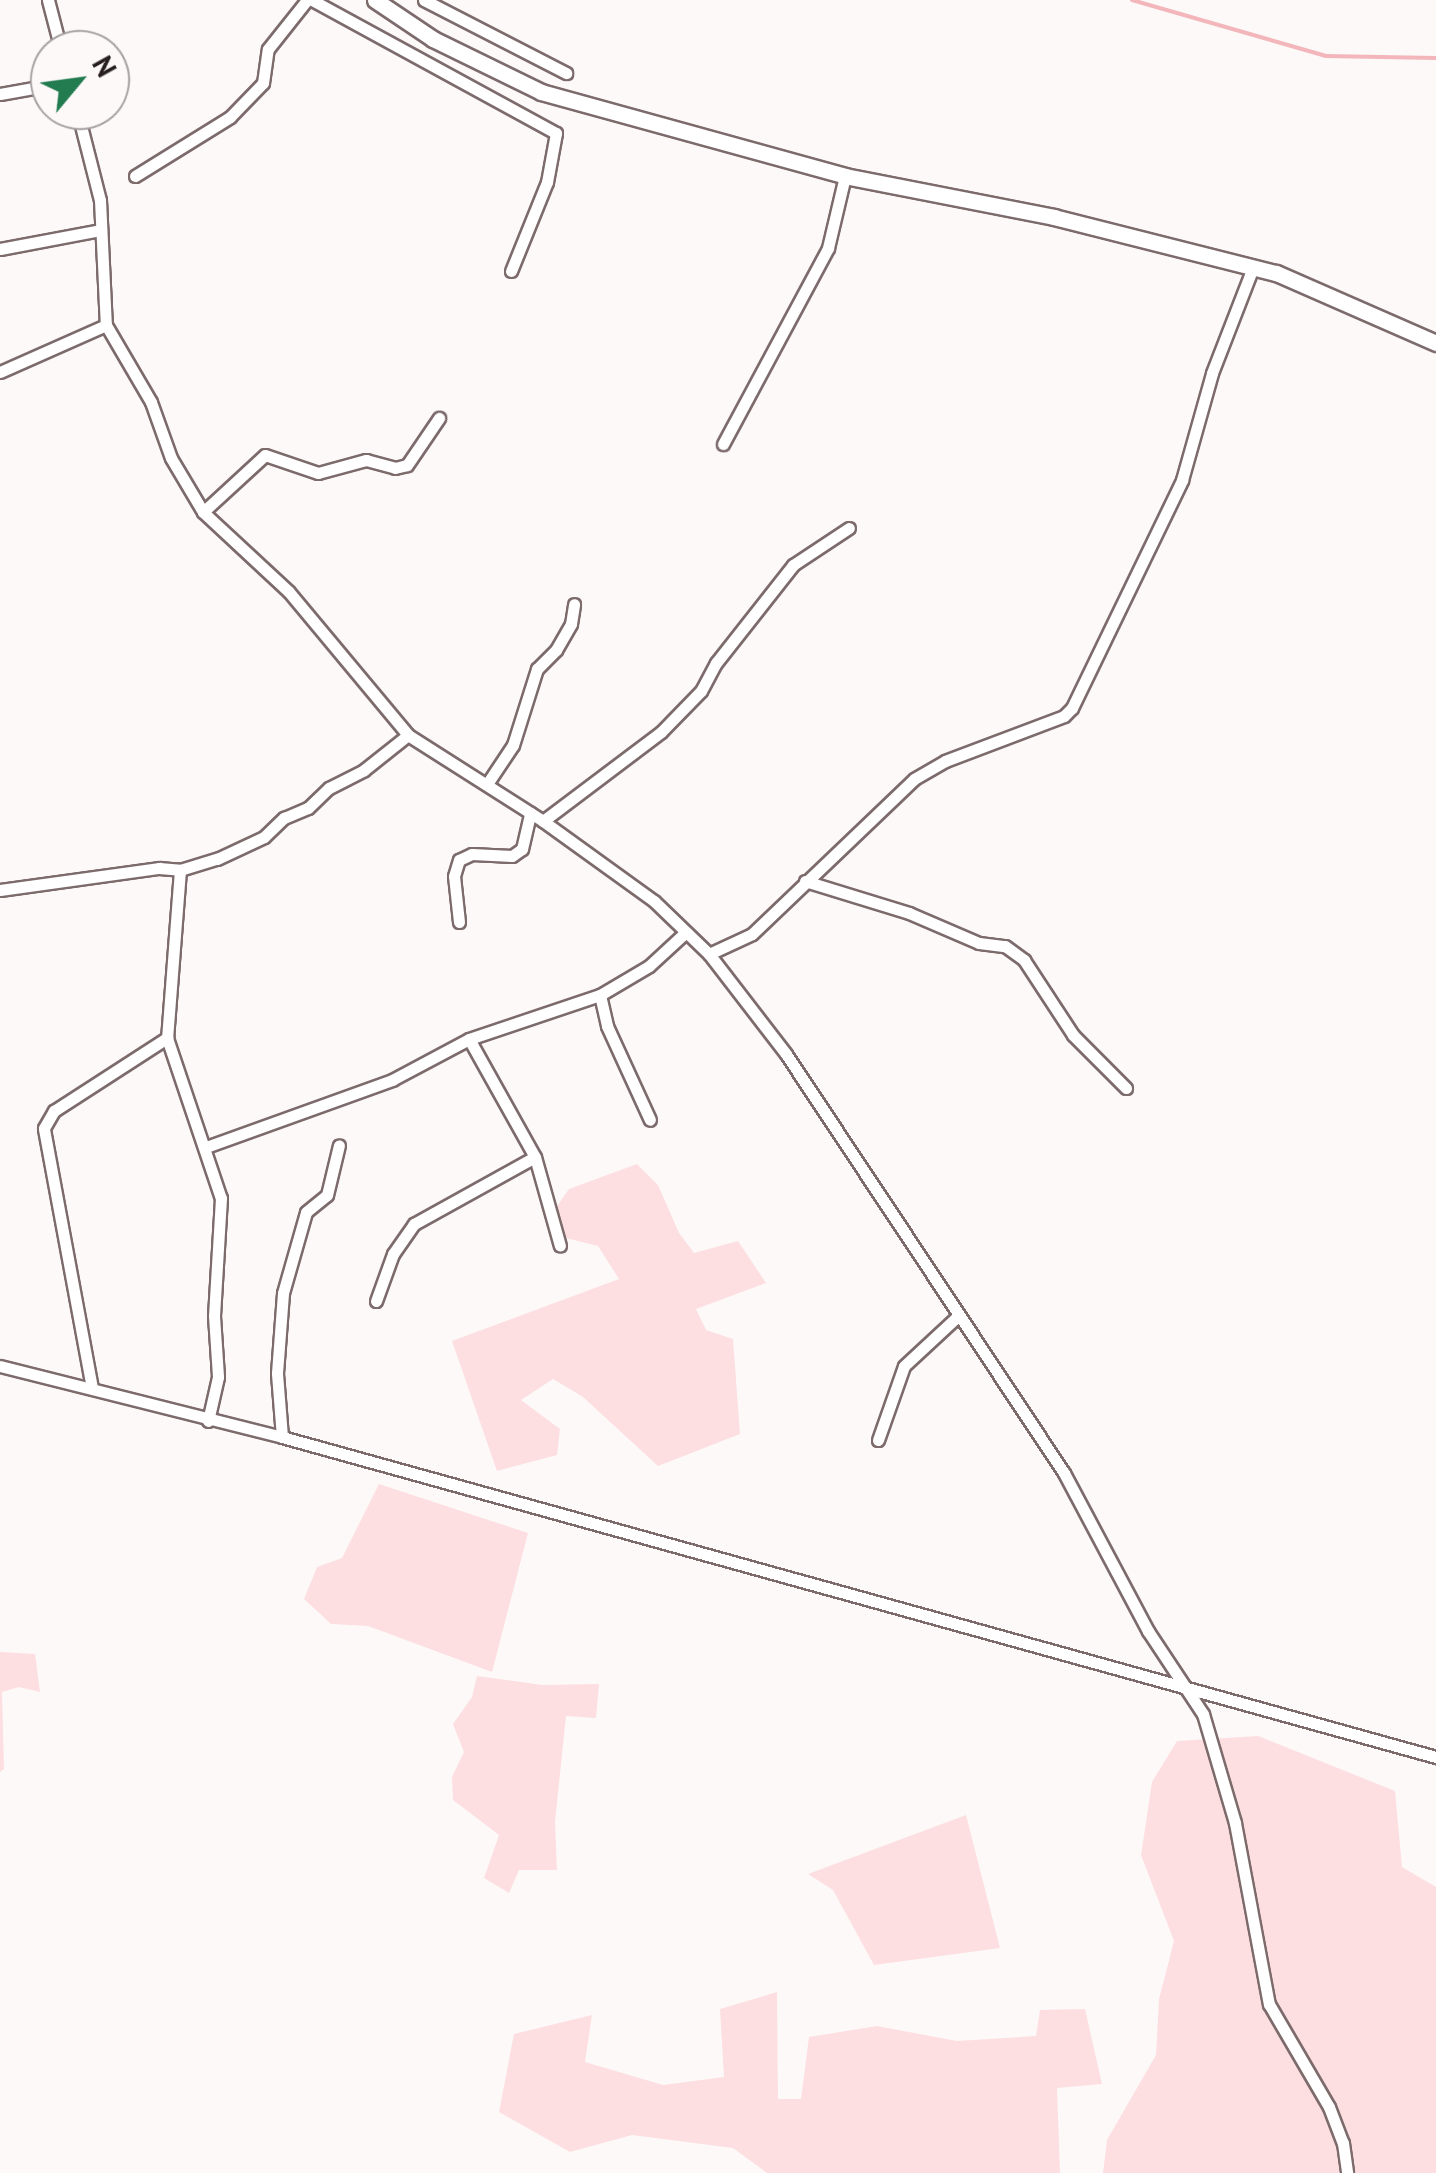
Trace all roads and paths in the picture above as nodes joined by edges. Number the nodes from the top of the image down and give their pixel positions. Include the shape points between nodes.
1 (48, 0) edge
2 (309, 0) edge
3 (375, 0) edge
4 (424, 0) edge
5 (56, 30) edge
6 (566, 73) dead end
7 (30, 89) edge
8 (0, 94) edge
9 (81, 130) edge
10 (135, 176) dead end
11 (845, 176) junction
12 (101, 230) junction
13 (0, 250) edge
14 (1252, 270) junction
15 (511, 271) dead end
16 (106, 326) junction
17 (1436, 343) edge
18 (0, 372) edge
19 (438, 418) dead end
20 (723, 444) dead end
21 (203, 512) junction
22 (849, 528) dead end
23 (574, 604) dead end
24 (408, 735) junction
25 (487, 784) junction
26 (530, 813) junction
27 (542, 821) junction
28 (180, 870) junction
29 (805, 881) junction
30 (0, 890) edge
31 (459, 922) dead end
32 (686, 932) junction
33 (709, 954) junction
34 (600, 995) junction
35 (168, 1038) junction
36 (470, 1039) junction
37 (1126, 1088) dead end
38 (650, 1120) dead end
39 (339, 1145) dead end
40 (206, 1146) junction
41 (535, 1157) junction
42 (560, 1246) dead end
43 (376, 1300) dead end
44 (959, 1314) junction
45 (0, 1366) edge
46 (92, 1388) junction
47 (208, 1421) junction
48 (282, 1437) junction
49 (878, 1440) dead end
50 (1187, 1686) junction
51 (1436, 1757) edge
52 (1347, 2173) edge

1 - 5 street
2 - 10 street via 268,50 263,83 241,106
2 - 15 street via 556,133 547,182
3 - 11 main road via 459,54 540,92
4 - 6 street
7 - 8 street
9 - 12 street
11 - 14 main road via 1054,217
11 - 20 street via 828,248
12 - 13 street
12 - 16 street
14 - 17 main road via 1292,280
14 - 29 street via 1212,373 1182,480 1072,708 914,779
16 - 18 street
16 - 21 street
19 - 21 street via 407,465 366,460 318,473 265,455
21 - 24 street via 289,592
22 - 27 street via 793,565 701,691 661,732
23 - 25 street via 571,624 537,669 512,745
24 - 25 street
24 - 28 street via 250,846
25 - 26 street
26 - 27 street
26 - 31 street via 522,849 512,856 472,854 459,860
27 - 32 street via 654,901
28 - 30 street
28 - 35 street
29 - 33 street via 752,934
29 - 37 street via 979,943 1005,946 1024,960 1073,1034
32 - 33 street
32 - 34 street via 649,966
33 - 44 street via 786,1054
34 - 36 street
34 - 38 street via 606,1026
35 - 40 street
35 - 46 street via 54,1111 44,1128
36 - 40 street via 392,1080
36 - 41 street
39 - 48 street via 327,1195 306,1212 282,1293 276,1373
40 - 47 street via 221,1198 214,1316 218,1378
41 - 42 street
41 - 43 street via 414,1224
44 - 49 street via 904,1366
44 - 50 street via 1064,1473 1148,1631
45 - 46 street
46 - 47 street
47 - 48 street
48 - 50 street
50 - 51 street
50 - 52 street via 1214,1742 1235,1823 1269,2004 1329,2106 1344,2142

